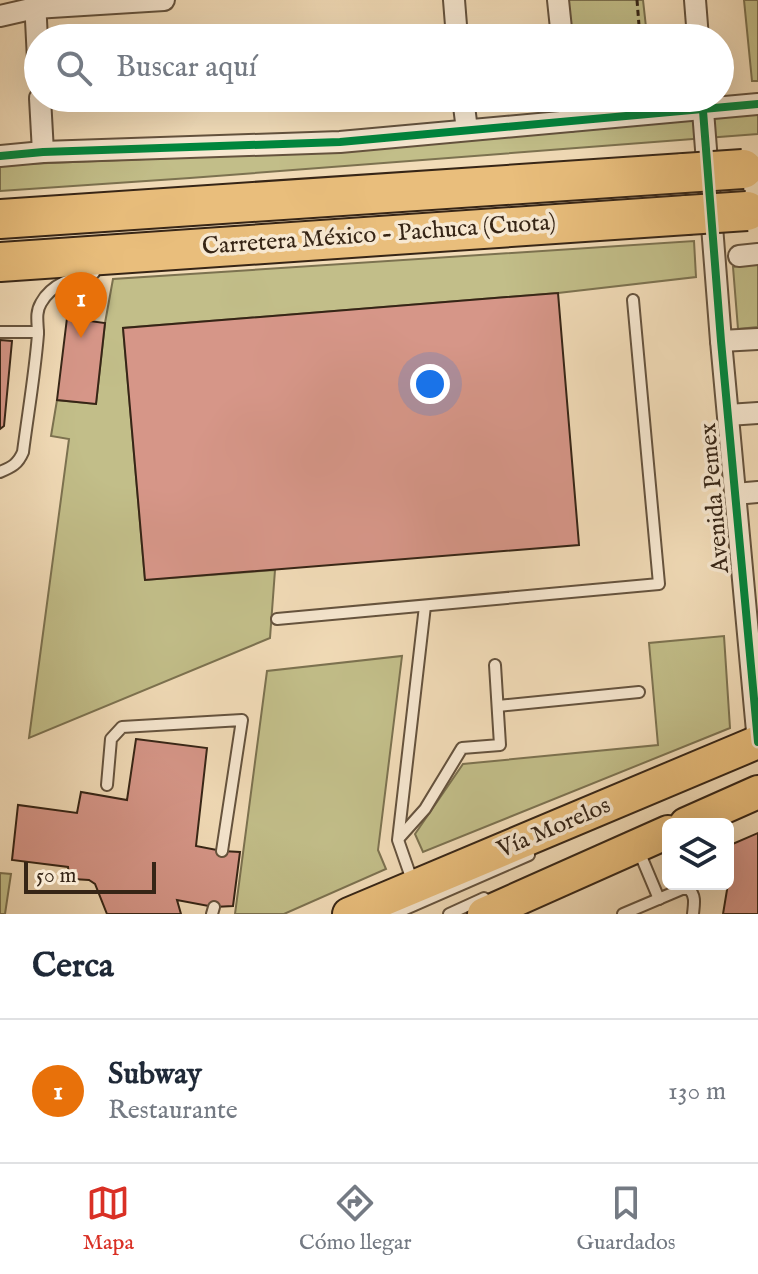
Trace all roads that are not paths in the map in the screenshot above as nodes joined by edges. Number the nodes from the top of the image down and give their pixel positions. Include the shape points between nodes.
1 (164, 0) edge
2 (454, 0) edge
3 (558, 0) edge
4 (695, 0) edge
5 (35, 4) edge
6 (0, 16) edge
7 (36, 24) edge
8 (456, 24) edge
9 (566, 24) edge
10 (697, 24) edge
11 (734, 104) edge
12 (758, 104) edge
13 (41, 112) edge
14 (465, 112) edge
15 (569, 112) edge
16 (636, 112) edge
17 (703, 112) edge
18 (570, 121) junction
19 (467, 130) junction
20 (43, 152) junction
21 (0, 156) edge
22 (750, 168) edge
23 (753, 211) edge
24 (0, 219) edge
25 (189, 248) junction
26 (0, 262) edge
27 (129, 264) dead end
28 (98, 272) dead end
29 (633, 300) dead end
30 (0, 332) edge
31 (38, 332) junction
32 (758, 339) edge
33 (721, 341) junction
34 (758, 413) edge
35 (728, 415) junction
36 (0, 472) edge
37 (758, 492) edge
38 (735, 494) junction
39 (750, 569) edge
40 (425, 606) junction
41 (277, 619) dead end
42 (495, 665) dead end
43 (639, 692) dead end
44 (498, 706) junction
45 (758, 742) edge
46 (758, 783) edge
47 (107, 785) dead end
48 (758, 792) edge
49 (685, 818) edge
50 (691, 818) edge
51 (662, 829) edge
52 (398, 840) junction
53 (222, 851) dead end
54 (533, 854) dead end
55 (569, 876) junction
56 (659, 899) junction
57 (420, 901) edge
58 (491, 903) edge
59 (534, 905) dead end
60 (349, 914) edge
61 (394, 914) edge
62 (449, 914) edge
63 (623, 914) edge
64 (693, 914) edge

1 - 5 street
2 - 8 street
3 - 9 street
4 - 10 street
5 - 6 street
5 - 7 street
11 - 12 street
13 - 20 street
14 - 19 street
15 - 18 street
16 - 18 street
17 - 33 street, Avenida Pemex
18 - 19 street
19 - 20 street via 340,142
20 - 21 street
22 - 24 highway, Carretera México - Pachuca (Cuota), bridge
23 - 25 highway, Carretera México - Pachuca (Cuota), bridge
25 - 26 highway, Carretera México - Pachuca (Cuota)
25 - 27 lane
28 - 31 lane via 52,289 37,311
29 - 40 lane via 659,584
30 - 31 lane
31 - 36 lane via 23,452 20,461
32 - 33 street
33 - 35 street, Avenida Pemex
34 - 35 street
35 - 38 street, Avenida Pemex
37 - 38 street
38 - 39 street, Avenida Pemex
39 - 45 street, Avenida Pemex
40 - 41 lane
40 - 52 lane
42 - 44 lane
43 - 44 lane
44 - 52 lane via 500,745 462,748 425,809
45 - 57 main road, Vía Morelos
46 - 49 lane
47 - 53 lane via 111,739 122,727 242,720
48 - 50 main road, Vía Morelos
51 - 55 main road, Vía Morelos
51 - 56 lane
52 - 57 lane
54 - 57 lane
55 - 58 main road, Vía Morelos
55 - 59 lane
56 - 63 lane
56 - 64 lane via 689,889
57 - 60 main road, Vía Morelos
57 - 61 lane
58 - 62 lane

